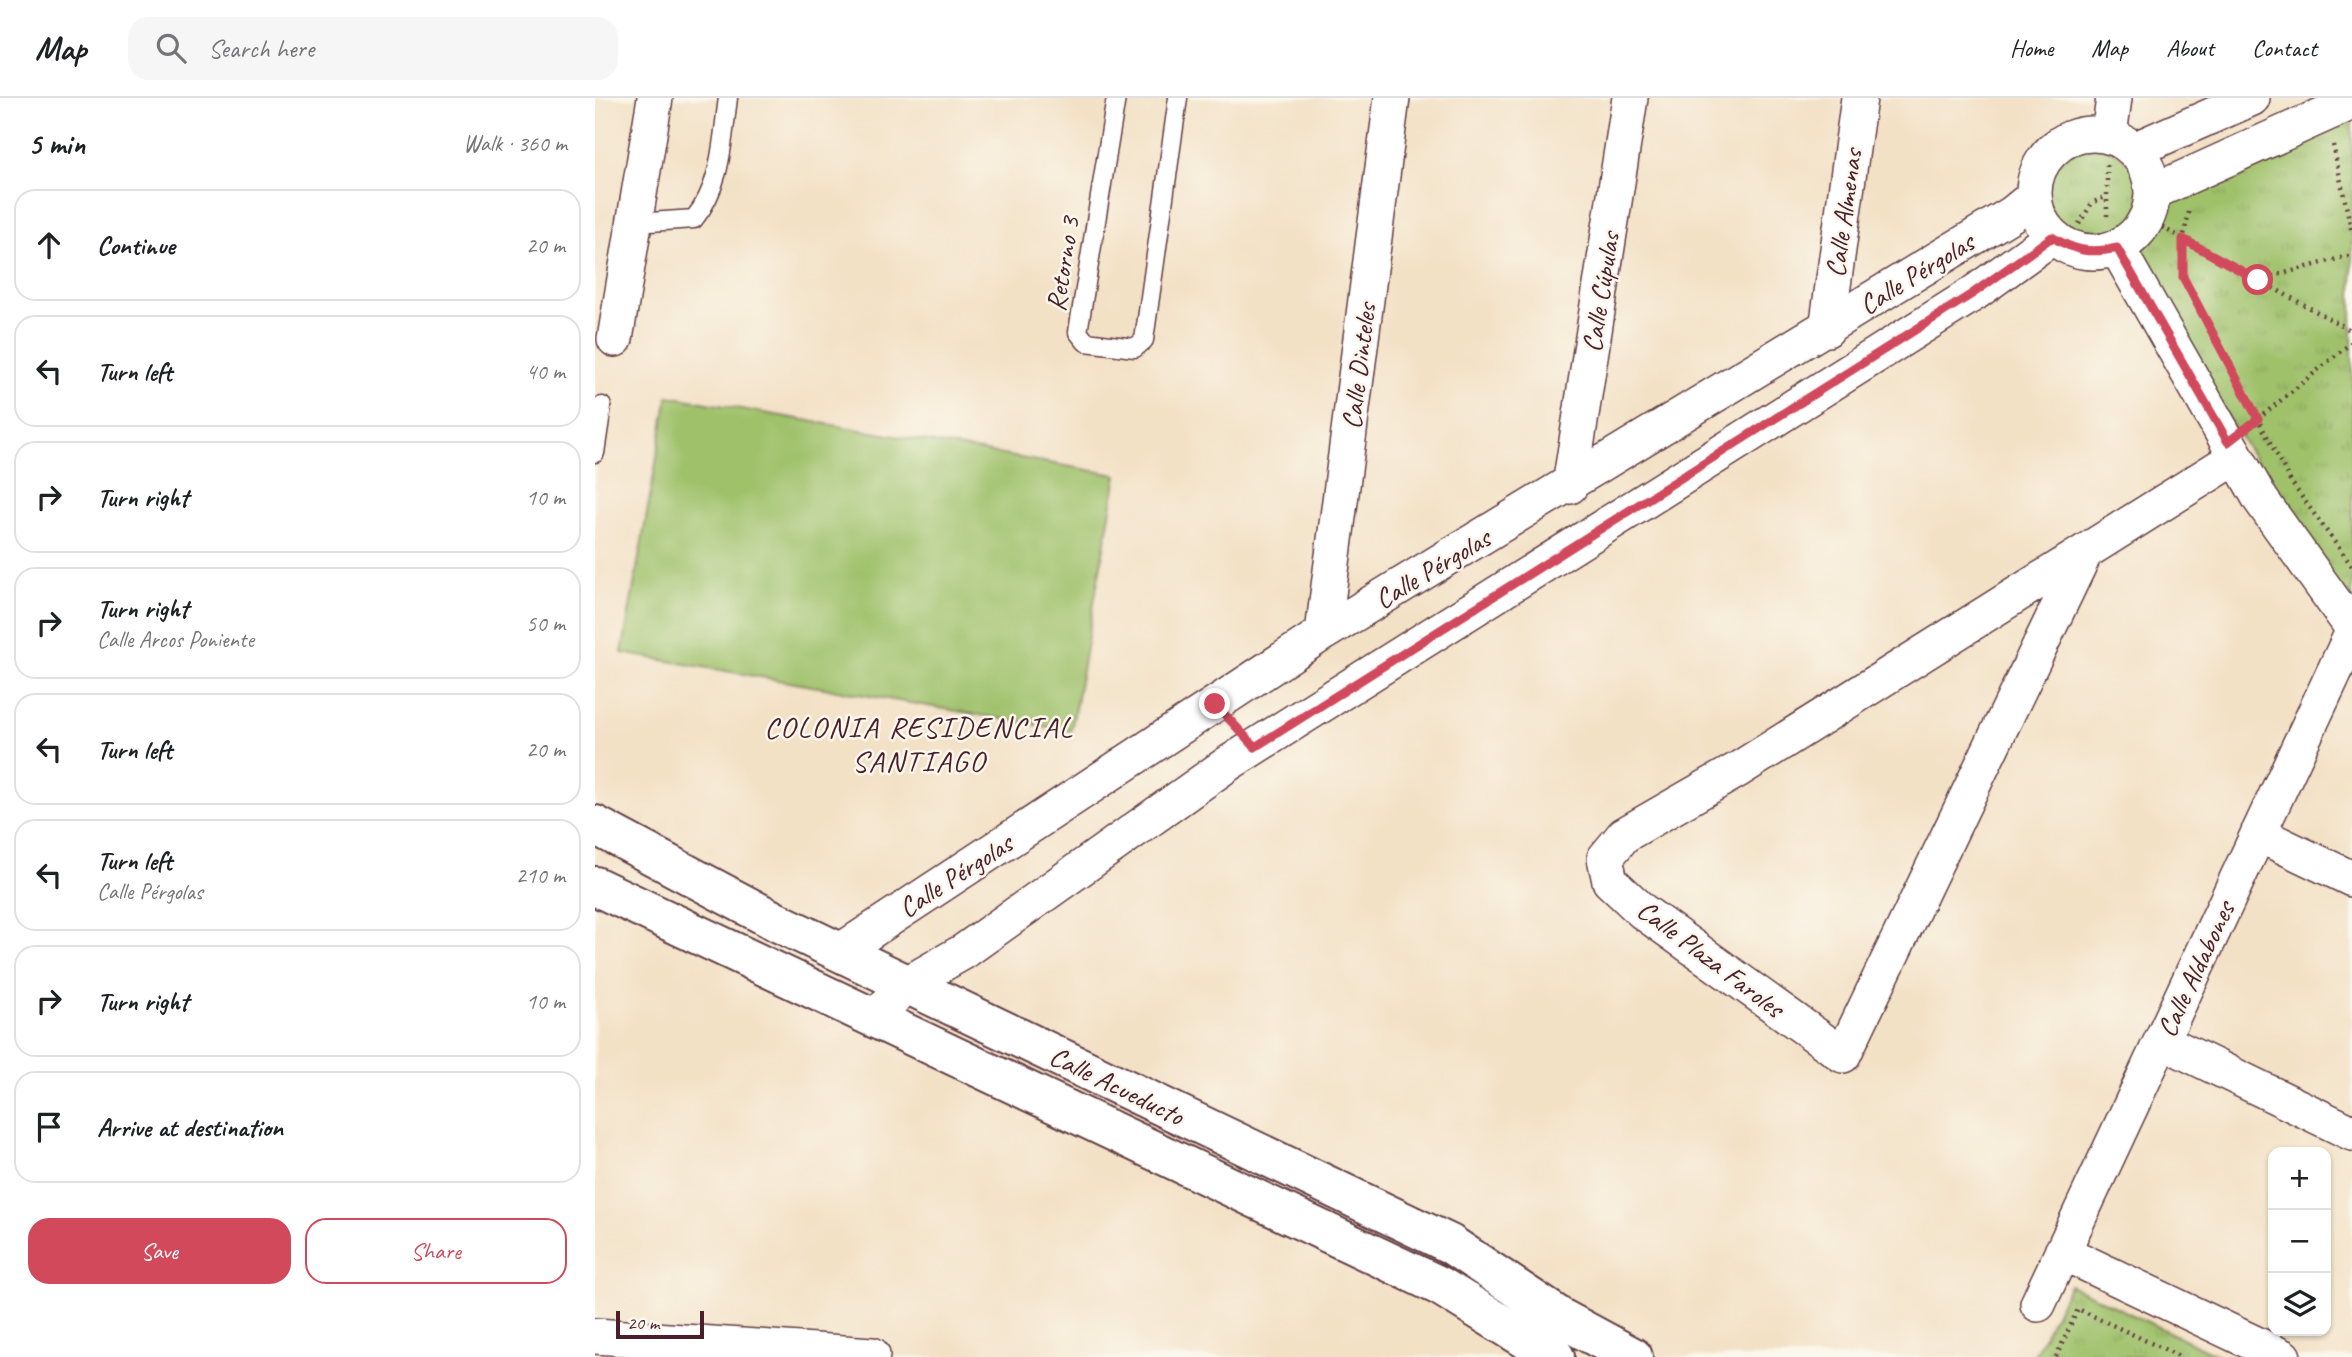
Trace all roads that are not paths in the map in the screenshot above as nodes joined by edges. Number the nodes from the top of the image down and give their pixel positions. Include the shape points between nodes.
1 (655, 98) edge
2 (728, 98) edge
3 (1116, 98) edge
4 (1178, 98) edge
5 (1392, 98) edge
6 (1630, 98) edge
7 (1860, 98) edge
8 (2114, 98) edge
9 (2252, 98) edge
10 (2339, 108) edge
11 (2117, 149) junction
12 (2033, 197) junction
13 (2154, 208) junction
14 (635, 223) junction
15 (2065, 231) junction
16 (2112, 239) junction
17 (1827, 329) junction
18 (615, 339) dead end
19 (602, 406) dead end
20 (2232, 449) junction
21 (595, 453) edge
22 (1570, 486) junction
23 (2085, 552) junction
24 (2352, 627) edge
25 (1323, 634) junction
26 (2352, 635) edge
27 (1215, 704) junction
28 (1255, 747) junction
29 (595, 825) edge
30 (2259, 834) junction
31 (2352, 879) edge
32 (595, 886) edge
33 (839, 952) junction
34 (907, 984) junction
35 (874, 1018) junction
36 (2162, 1041) junction
37 (2352, 1133) edge
38 (2062, 1251) junction
39 (2038, 1304) dead end
40 (595, 1336) edge
41 (872, 1355) edge
42 (1555, 1357) edge
43 (1633, 1357) edge
44 (2283, 1357) edge

1 - 14 street
2 - 14 lane via 710,200 694,219
3 - 4 lane, Retorno 3 via 1077,332 1086,342 1135,348 1144,341
5 - 25 street, Calle Dinteles
6 - 22 street, Calle Cúpulas
7 - 17 street, Calle Almenas
8 - 11 street
9 - 11 street
10 - 13 street
11 - 12 street via 2086,133 2064,140 2046,155 2035,175
11 - 13 street via 2146,164
12 - 15 street via 2038,219
12 - 17 street, Calle Pérgolas
13 - 16 street via 2136,235
14 - 18 street
15 - 16 street via 2071,249 2094,253
15 - 28 street, Calle Pérgolas
16 - 20 street
17 - 22 street, Calle Pérgolas
19 - 21 lane
20 - 23 street, Calle Plaza Faroles
20 - 24 street via 2261,500
22 - 25 street, Calle Pérgolas
23 - 23 street, Calle Plaza Faroles via 1739,769 1624,835 1605,858 1610,881 1642,911 1843,1055
25 - 27 street, Calle Pérgolas
26 - 30 street, Calle Aldabones
27 - 28 street
27 - 33 street, Calle Pérgolas
28 - 34 street, Calle Pérgolas via 963,952
29 - 33 street, Calle Acueducto
30 - 31 street
30 - 36 street, Calle Aldabones
32 - 35 street, Calle Acueducto
33 - 34 street, Calle Acueducto
34 - 35 street, Calle Pérgolas
34 - 43 street, Calle Acueducto via 1450,1244 1561,1318
35 - 42 street, Calle Acueducto via 1440,1286
36 - 37 street
36 - 38 street, Calle Aldabones
38 - 39 street, Calle Aldabones
38 - 44 street
40 - 41 street

